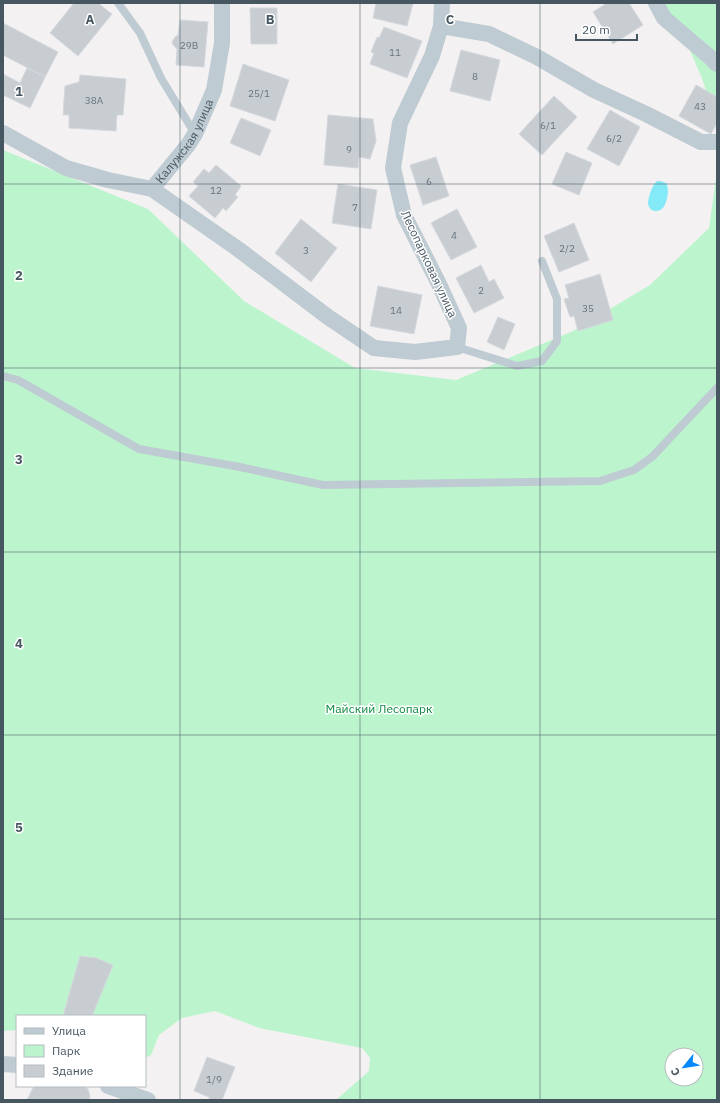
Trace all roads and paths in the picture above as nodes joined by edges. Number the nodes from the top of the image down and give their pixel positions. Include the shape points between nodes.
1 (118, 3) edge
2 (222, 3) edge
3 (442, 3) edge
4 (656, 3) edge
5 (441, 26) junction
6 (717, 64) edge
7 (3, 133) edge
8 (195, 134) junction
9 (717, 142) edge
10 (152, 188) junction
11 (542, 261) dead end
12 (457, 347) junction
13 (3, 376) edge
14 (717, 388) edge
15 (3, 1064) edge
16 (16, 1065) edge
17 (111, 1087) edge
18 (148, 1100) edge

1 - 8 lane via 140,33 161,78
2 - 8 street, Калужская улица via 222,43 214,90
3 - 5 street, Лесопарковая улица
4 - 6 street via 664,18
5 - 9 street via 489,34 537,57 594,90 701,142
5 - 12 street, Лесопарковая улица via 432,56 400,123 393,168 404,215 459,328
7 - 10 street, Калужская улица via 66,168 108,180
8 - 10 street, Калужская улица
10 - 12 street via 374,348 415,352
11 - 12 lane via 557,299 557,341 542,360 517,366
13 - 14 lane via 18,380 139,449 323,485 600,481 634,470 652,456
15 - 16 street
17 - 18 street

